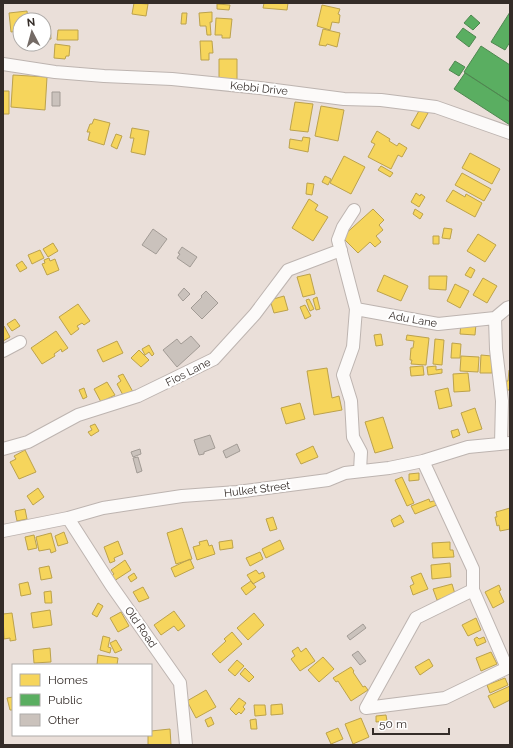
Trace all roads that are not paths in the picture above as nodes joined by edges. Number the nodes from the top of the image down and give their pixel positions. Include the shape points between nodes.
1 (3, 64) edge
2 (510, 133) edge
3 (354, 210) dead end
4 (341, 250) junction
5 (510, 307) edge
6 (356, 309) junction
7 (495, 318) junction
8 (20, 342) dead end
9 (3, 351) edge
10 (505, 443) edge
11 (3, 449) edge
12 (423, 462) junction
13 (360, 470) junction
14 (68, 518) junction
15 (3, 532) edge
16 (473, 590) junction
17 (186, 745) edge

1 - 2 street, Kebbi Drive via 55,72 172,79 436,107
3 - 4 street via 338,240
4 - 6 street
4 - 11 street, Fios Lane via 288,270 255,314 214,359 138,396 78,415 28,442
5 - 7 street
6 - 7 street, Adu Lane via 438,324
6 - 13 street via 353,347 343,375 352,400 354,437 361,452
7 - 10 street
8 - 9 street
10 - 12 street, Hulket Street via 468,448
12 - 13 street, Hulket Street
12 - 16 street via 473,569
13 - 14 street, Hulket Street via 328,480 182,496 103,508
14 - 15 street, Hulket Street
14 - 17 street, Old Road via 111,585 180,683
16 - 16 street via 416,618 366,708 445,698 507,668

